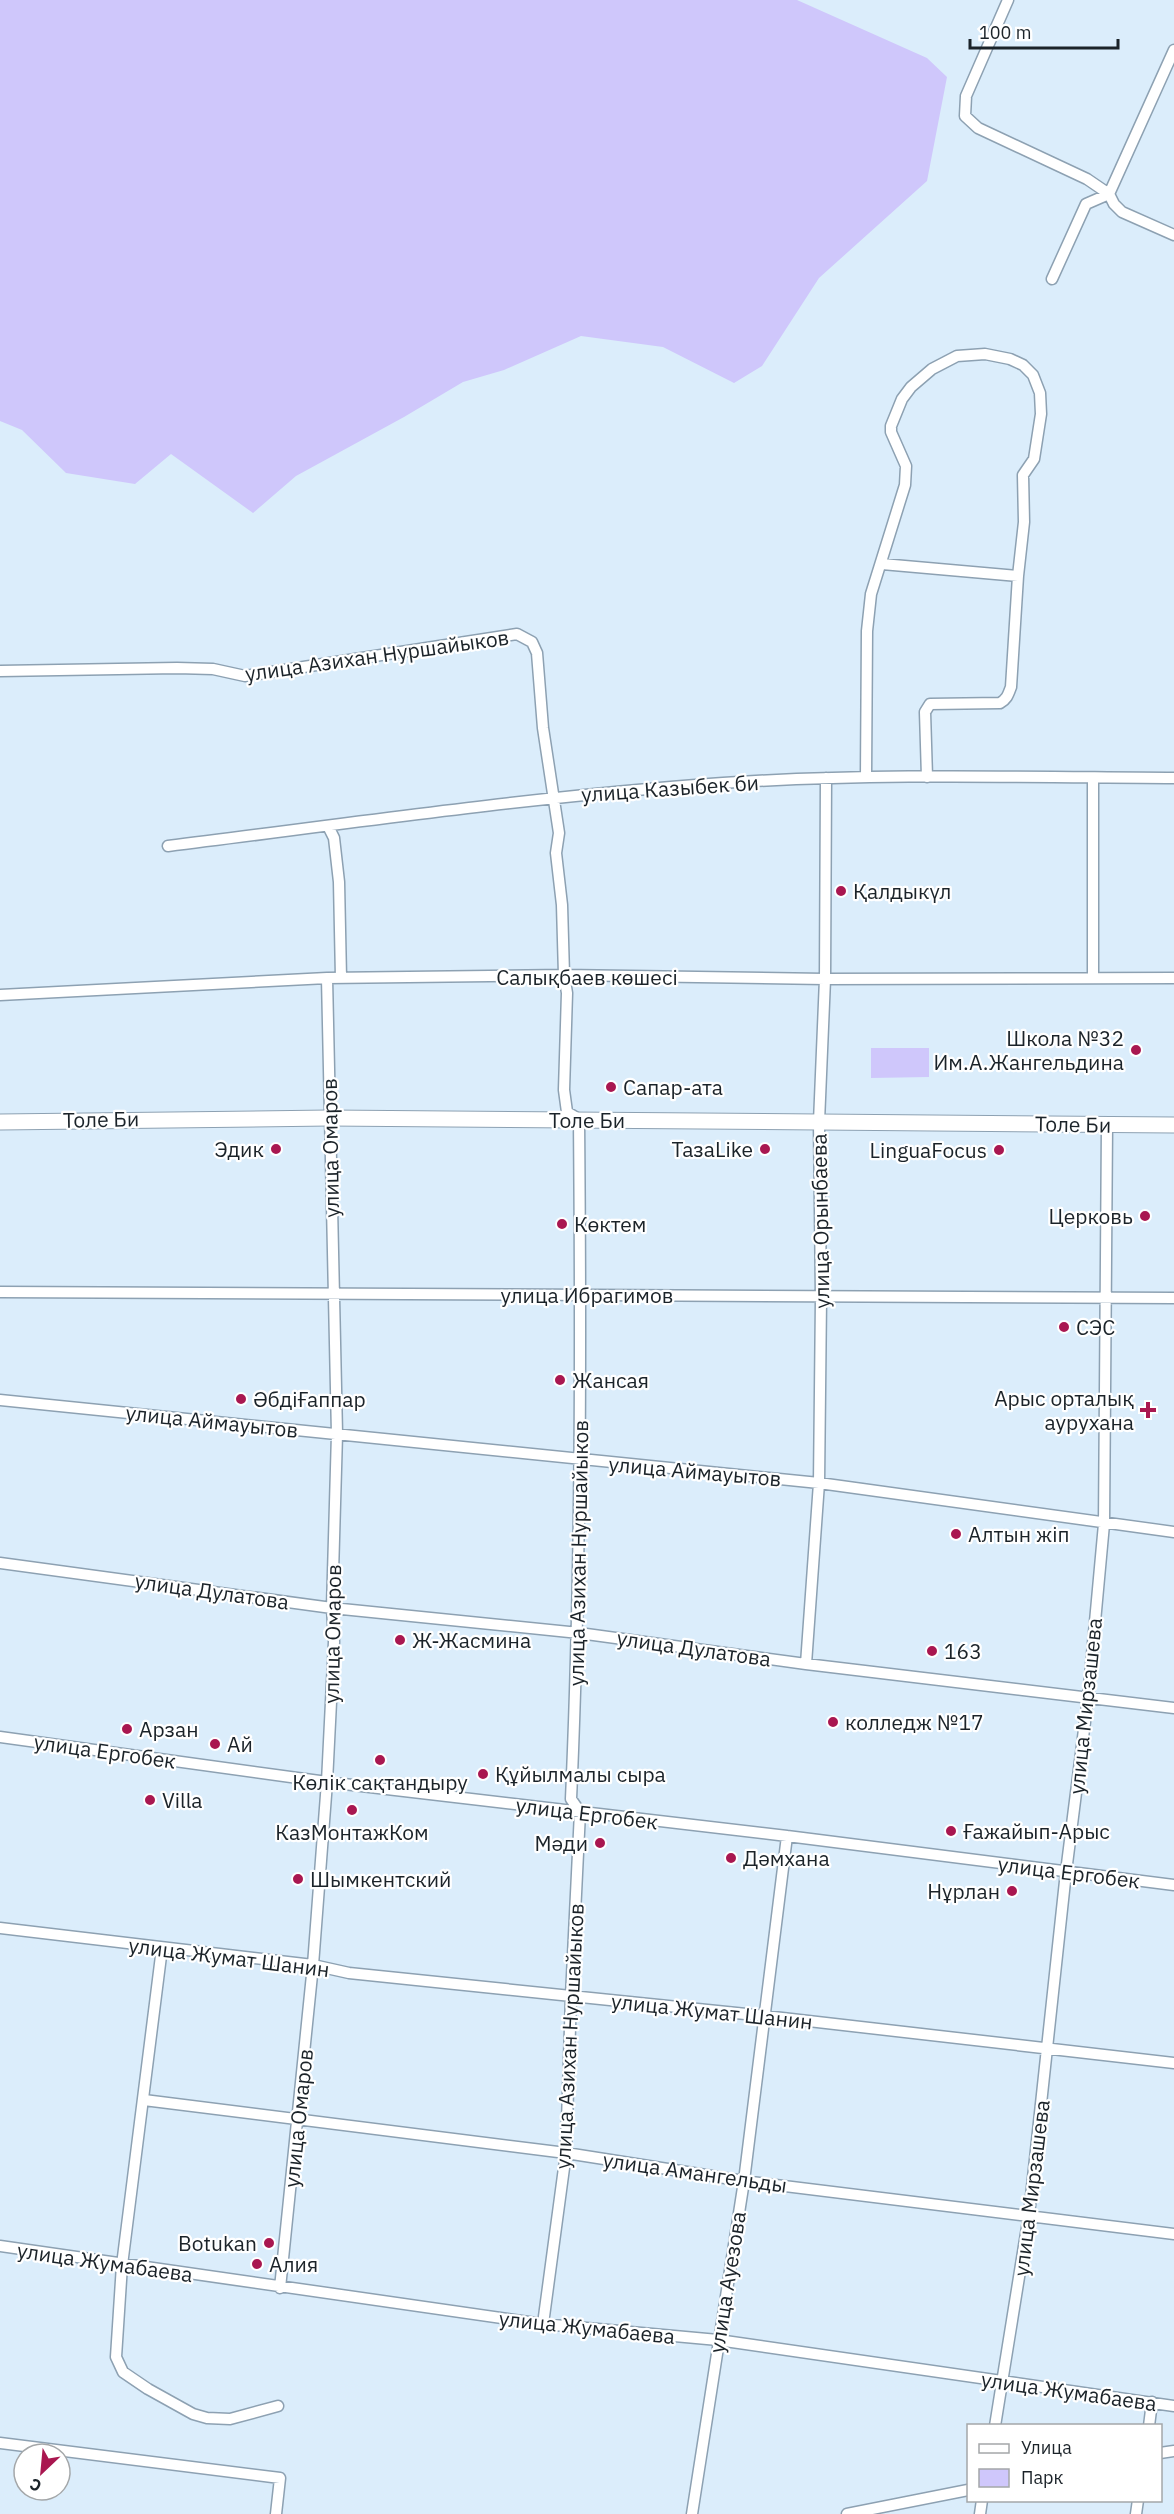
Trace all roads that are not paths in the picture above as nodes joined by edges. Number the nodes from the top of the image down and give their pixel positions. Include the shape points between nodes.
1 (1008, 0) edge
2 (1174, 50) edge
3 (1109, 194) junction
4 (1174, 235) edge
5 (1052, 279) dead end
6 (882, 564) junction
7 (1018, 576) junction
8 (0, 671) edge
9 (866, 777) junction
10 (927, 777) junction
11 (826, 778) junction
12 (1093, 778) junction
13 (1174, 778) edge
14 (552, 797) junction
15 (328, 826) junction
16 (168, 846) dead end
17 (564, 975) junction
18 (1093, 977) junction
19 (327, 978) junction
20 (341, 978) junction
21 (1174, 978) edge
22 (825, 979) junction
23 (0, 995) edge
24 (329, 1118) junction
25 (579, 1119) junction
26 (0, 1122) edge
27 (819, 1122) junction
28 (1107, 1125) junction
29 (1174, 1125) edge
30 (0, 1292) edge
31 (333, 1294) junction
32 (580, 1295) junction
33 (821, 1298) junction
34 (1107, 1298) junction
35 (1174, 1298) edge
36 (0, 1400) edge
37 (337, 1434) junction
38 (581, 1460) junction
39 (819, 1483) junction
40 (1104, 1524) junction
41 (1174, 1532) edge
42 (0, 1563) edge
43 (332, 1608) junction
44 (579, 1633) junction
45 (806, 1664) junction
46 (1088, 1698) junction
47 (1174, 1708) edge
48 (0, 1737) edge
49 (327, 1782) junction
50 (580, 1812) junction
51 (787, 1836) junction
52 (1066, 1872) junction
53 (1174, 1885) edge
54 (0, 1928) edge
55 (162, 1948) junction
56 (313, 1965) junction
57 (571, 1996) junction
58 (765, 2016) junction
59 (1048, 2049) junction
60 (1174, 2063) edge
61 (144, 2100) junction
62 (298, 2121) junction
63 (566, 2153) junction
64 (744, 2181) junction
65 (1029, 2215) junction
66 (1174, 2234) edge
67 (0, 2246) edge
68 (122, 2265) junction
69 (280, 2288) junction
70 (543, 2324) junction
71 (717, 2340) junction
72 (1003, 2383) junction
73 (1152, 2402) junction
74 (278, 2406) dead end
75 (1174, 2406) edge
76 (995, 2424) edge
77 (1149, 2424) edge
78 (0, 2443) edge
79 (967, 2490) edge
80 (276, 2514) edge
81 (692, 2514) edge
82 (847, 2514) edge

1 - 3 street via 966,96 965,116 978,128 1087,179
2 - 3 street
3 - 4 street via 1122,212
3 - 5 street via 1086,204
6 - 7 street
6 - 7 street via 905,484 906,466 891,432 902,399 932,369 957,356 985,354 1023,365 1033,375 1040,393 1040,427 1034,459 1023,475 1024,522
6 - 9 street via 871,594 867,631
7 - 10 street via 1011,687 1006,700 930,704 925,712
8 - 14 street, улица Азихан Нуршайыков via 177,668 213,669 245,676 517,634 532,642 537,652
9 - 10 street, улица Казыбек би
9 - 11 street, улица Казыбек би
10 - 12 street, улица Казыбек би
11 - 14 street, улица Казыбек би
11 - 22 street, улица Орынбаева
12 - 13 street, улица Казыбек би
12 - 18 street
14 - 15 street, улица Казыбек би
14 - 17 street, улица Азихан Нуршайыков via 559,833 556,853
15 - 16 street, улица Казыбек би
15 - 20 street via 334,838 339,882
17 - 20 street, Салықбаев көшесі
17 - 22 street, Салықбаев көшесі
17 - 25 street, улица Азихан Нуршайыков via 564,1090 567,1112
18 - 21 street, Салықбаев көшесі
18 - 22 street, Салықбаев көшесі
19 - 20 street, Салықбаев көшесі
19 - 23 street, Салықбаев көшесі
19 - 24 street, улица Омаров
22 - 27 street, улица Орынбаева
24 - 25 main road, Толе Би
24 - 26 main road, Толе Би
24 - 31 street, улица Омаров
25 - 27 main road, Толе Би
25 - 32 street, улица Азихан Нуршайыков
27 - 28 main road, Толе Би
27 - 33 street, улица Орынбаева
28 - 29 main road, Толе Би
28 - 34 street, улица Мирзашева
30 - 31 street, улица Ибрагимов
31 - 32 street, улица Ибрагимов
31 - 37 street, улица Омаров
32 - 33 street, улица Ибрагимов
32 - 38 street, улица Азихан Нуршайыков
33 - 34 street, улица Ибрагимов
33 - 39 street, улица Орынбаева
34 - 35 street, улица Ибрагимов
34 - 40 street, улица Мирзашева
36 - 37 street, улица Аймауытов
37 - 38 street, улица Аймауытов
37 - 43 street, улица Омаров
38 - 39 street, улица Аймауытов
38 - 44 street, улица Азихан Нуршайыков
39 - 40 street, улица Аймауытов
39 - 45 street, улица Орынбаева
40 - 41 street, улица Аймауытов
40 - 46 street, улица Мирзашева
42 - 43 street, улица Дулатова
43 - 44 street, улица Дулатова
43 - 49 street, улица Омаров
44 - 45 street, улица Дулатова
44 - 50 street, улица Азихан Нуршайыков via 571,1799
45 - 46 street, улица Дулатова
46 - 47 street, улица Дулатова
46 - 52 street, улица Мирзашева
48 - 49 street, улица Ергобек
49 - 50 street, улица Ергобек
49 - 56 street, улица Омаров
50 - 51 street, улица Ергобек
50 - 57 street, улица Азихан Нуршайыков
51 - 52 street, улица Ергобек
51 - 58 street, улица Ауезова
52 - 53 street, улица Ергобек
52 - 59 street, улица Мирзашева
54 - 55 street, улица Жумат Шанин
55 - 56 street, улица Жумат Шанин
55 - 61 street
56 - 57 street, улица Жумат Шанин via 349,1973
56 - 62 street, улица Омаров
57 - 58 street, улица Жумат Шанин
57 - 63 street, улица Азихан Нуршайыков
58 - 59 street, улица Жумат Шанин
58 - 64 street, улица Ауезова
59 - 60 street, улица Жумат Шанин
59 - 65 street, улица Мирзашева
61 - 62 street, улица Амангельды
61 - 68 street
62 - 63 street, улица Амангельды
62 - 69 street, улица Омаров
63 - 64 street, улица Амангельды
63 - 70 street, улица Азихан Нуршайыков
64 - 65 street, улица Амангельды
64 - 71 street, улица Ауезова
65 - 66 street, улица Амангельды
65 - 72 street, улица Мирзашева
67 - 68 street, улица Жумабаева
68 - 69 street, улица Жумабаева
68 - 74 street via 116,2357 123,2372 193,2414 207,2418 230,2419
69 - 70 street, улица Жумабаева
70 - 71 street, улица Жумабаева
71 - 72 street, улица Жумабаева
71 - 81 street, улица Ауезова
72 - 73 street, улица Жумабаева
72 - 76 street, улица Мирзашева
73 - 75 street, улица Жумабаева
73 - 77 street
78 - 80 street via 280,2478
79 - 82 street

